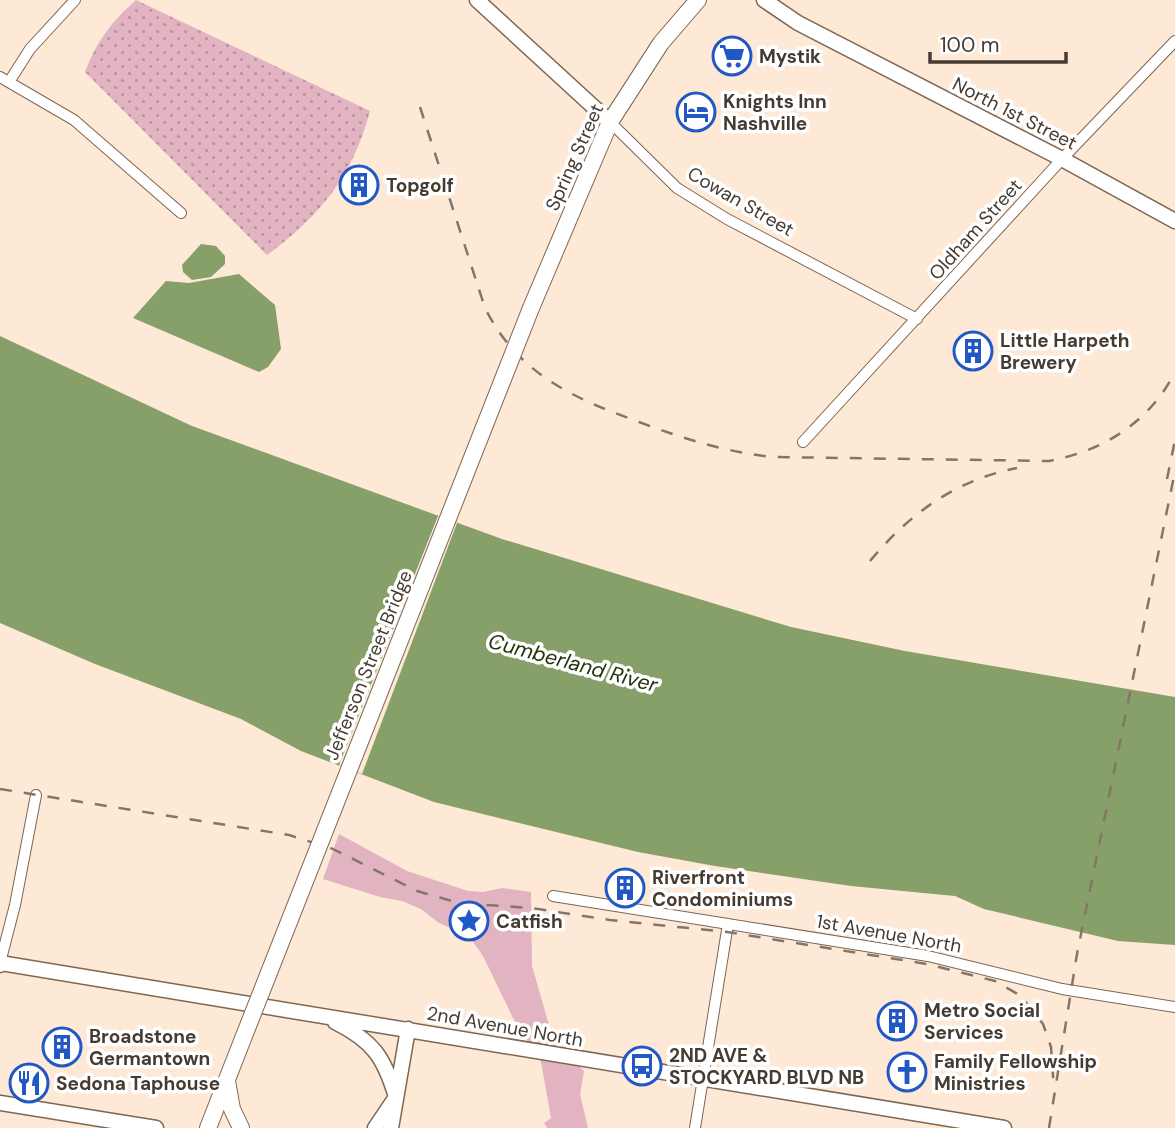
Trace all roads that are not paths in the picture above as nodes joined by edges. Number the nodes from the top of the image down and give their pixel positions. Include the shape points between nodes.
1 (75, 0) edge
2 (477, 0) edge
3 (698, 0) edge
4 (764, 0) edge
5 (1175, 41) edge
6 (5, 79) edge
7 (610, 122) junction
8 (1062, 159) junction
9 (181, 213) dead end
10 (1175, 220) edge
11 (531, 308) joint
12 (917, 319) junction
13 (803, 442) dead end
14 (36, 795) dead end
15 (553, 896) dead end
16 (728, 924) junction
17 (0, 963) edge
18 (1175, 1007) edge
19 (321, 1015) junction
20 (408, 1029) junction
21 (703, 1078) junction
22 (227, 1081) junction
23 (396, 1097) junction
24 (0, 1103) edge
25 (156, 1128) edge
26 (208, 1128) edge
27 (241, 1128) edge
28 (375, 1128) edge
29 (391, 1128) edge
30 (695, 1128) edge
31 (1004, 1128) edge

1 - 6 street
2 - 7 street, Cowan Street
3 - 7 main road, Spring Street via 661,43
4 - 8 street, North 1st Street via 798,23
5 - 8 street, Oldham Street
6 - 9 street via 74,120
7 - 11 main road, Spring Street
7 - 12 street, Cowan Street via 677,188
8 - 10 street, North 1st Street
8 - 12 street, Oldham Street
11 - 22 main road, Jefferson Street Bridge, bridge
12 - 13 street, Oldham Street
14 - 17 street
15 - 16 street, 1st Avenue North
16 - 18 street, 1st Avenue North via 928,956 1062,989
16 - 21 street
17 - 19 street, 2nd Avenue North
19 - 20 street, 2nd Avenue North
19 - 23 street via 364,1038 377,1051
20 - 21 street, 2nd Avenue North
20 - 23 street
21 - 30 street
21 - 31 street, 2nd Avenue North
22 - 26 main road, Jefferson Street Bridge
22 - 27 main road
23 - 28 street
23 - 29 street
24 - 25 street

